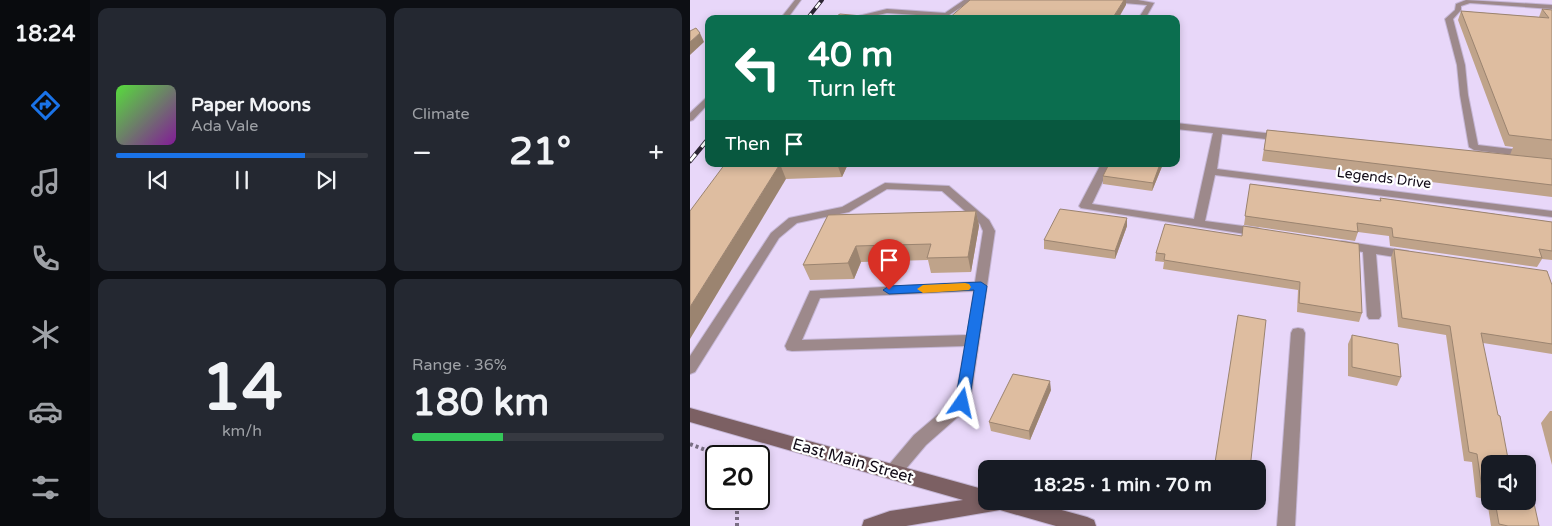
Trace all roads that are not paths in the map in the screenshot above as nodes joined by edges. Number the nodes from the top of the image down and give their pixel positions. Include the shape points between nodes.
1 (798, 0) edge
2 (969, 0) edge
3 (1112, 0) edge
4 (1470, 0) edge
5 (1552, 8) edge
6 (787, 15) edge
7 (868, 15) edge
8 (946, 15) edge
9 (946, 15) edge
10 (1144, 15) edge
11 (705, 102) edge
12 (690, 118) edge
13 (1180, 126) edge
14 (1218, 130) junction
15 (1297, 139) edge
16 (1552, 157) edge
17 (1532, 165) edge
18 (1104, 167) edge
19 (1552, 168) edge
20 (1212, 171) junction
21 (1552, 214) edge
22 (1199, 223) junction
23 (1274, 235) edge
24 (1331, 243) edge
25 (1369, 249) junction
26 (1417, 256) edge
27 (981, 286) junction
28 (1374, 316) dead end
29 (1298, 333) dead end
30 (973, 340) junction
31 (690, 368) edge
32 (690, 416) edge
33 (893, 472) junction
34 (978, 496) edge
35 (978, 503) edge
36 (1030, 510) edge
37 (871, 526) edge
38 (1087, 526) edge
39 (1286, 526) edge

1 - 6 street
2 - 9 street
3 - 10 street via 1151,3
4 - 5 street
4 - 16 street via 1458,5 1458,10 1449,19 1461,65 1474,147
7 - 8 street via 887,11
11 - 12 street
13 - 14 street
14 - 15 street
14 - 20 street
17 - 19 street
18 - 22 street via 1085,206
20 - 21 street, Legends Drive
20 - 22 street
22 - 23 street
24 - 25 street
25 - 26 street
25 - 28 street
27 - 30 street
27 - 30 street via 815,294 792,346
27 - 31 street via 989,231 985,222 946,188 885,186 845,210 793,220 775,236
29 - 39 street
30 - 33 street via 962,403 920,440
32 - 33 main road, East Main Street
33 - 34 main road, East Main Street
35 - 37 main road
36 - 38 main road, East Main Street

